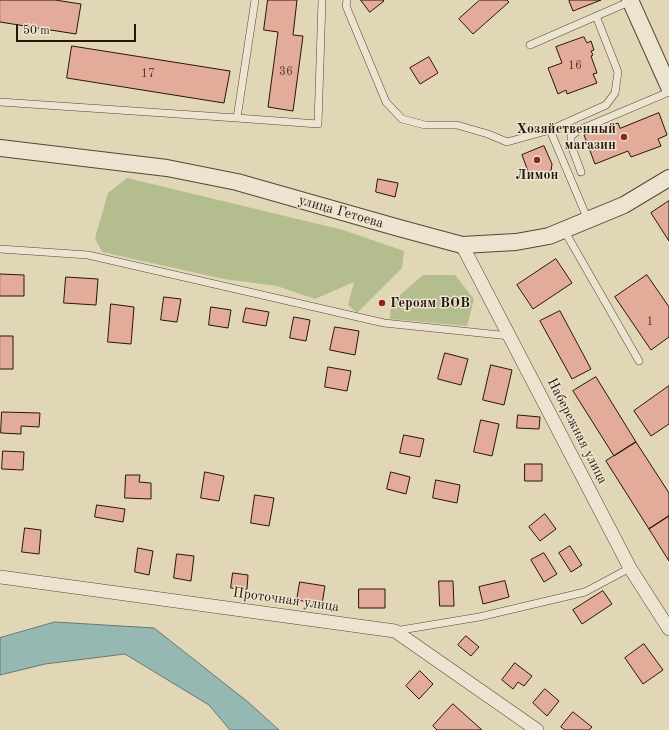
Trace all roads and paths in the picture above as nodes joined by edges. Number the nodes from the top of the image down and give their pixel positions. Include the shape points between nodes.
1 (255, 0) edge
2 (322, 0) edge
3 (347, 0) edge
4 (631, 0) edge
5 (596, 16) junction
6 (530, 45) dead end
7 (669, 87) edge
8 (669, 92) edge
9 (0, 102) edge
10 (237, 118) junction
11 (550, 130) junction
12 (0, 148) edge
13 (581, 172) dead end
14 (669, 178) edge
15 (588, 220) junction
16 (564, 230) junction
17 (462, 245) junction
18 (0, 249) edge
19 (510, 336) junction
20 (639, 361) dead end
21 (630, 568) junction
22 (0, 577) edge
23 (669, 629) edge
24 (395, 631) junction
25 (537, 730) edge

1 - 10 lane
2 - 10 lane via 318,124
3 - 11 lane via 346,6 386,102 402,119 425,125 456,125 507,142
4 - 5 lane
4 - 7 street
5 - 6 lane
5 - 11 lane via 618,72 615,93 606,105
8 - 13 lane via 579,130 571,136 571,145
9 - 10 lane
11 - 15 lane
12 - 17 street, улица Гетоева via 167,168 237,182
14 - 15 street, улица Гетоева via 624,205
15 - 16 street, улица Гетоева
16 - 17 street, улица Гетоева via 549,236 516,242
16 - 20 lane
17 - 19 street, Набережная улица
18 - 19 lane via 88,255 384,323
19 - 21 street, Набережная улица
21 - 23 street, Набережная улица
21 - 24 lane via 585,592 479,617
22 - 24 street, Проточная улица
24 - 25 street, Проточная улица

